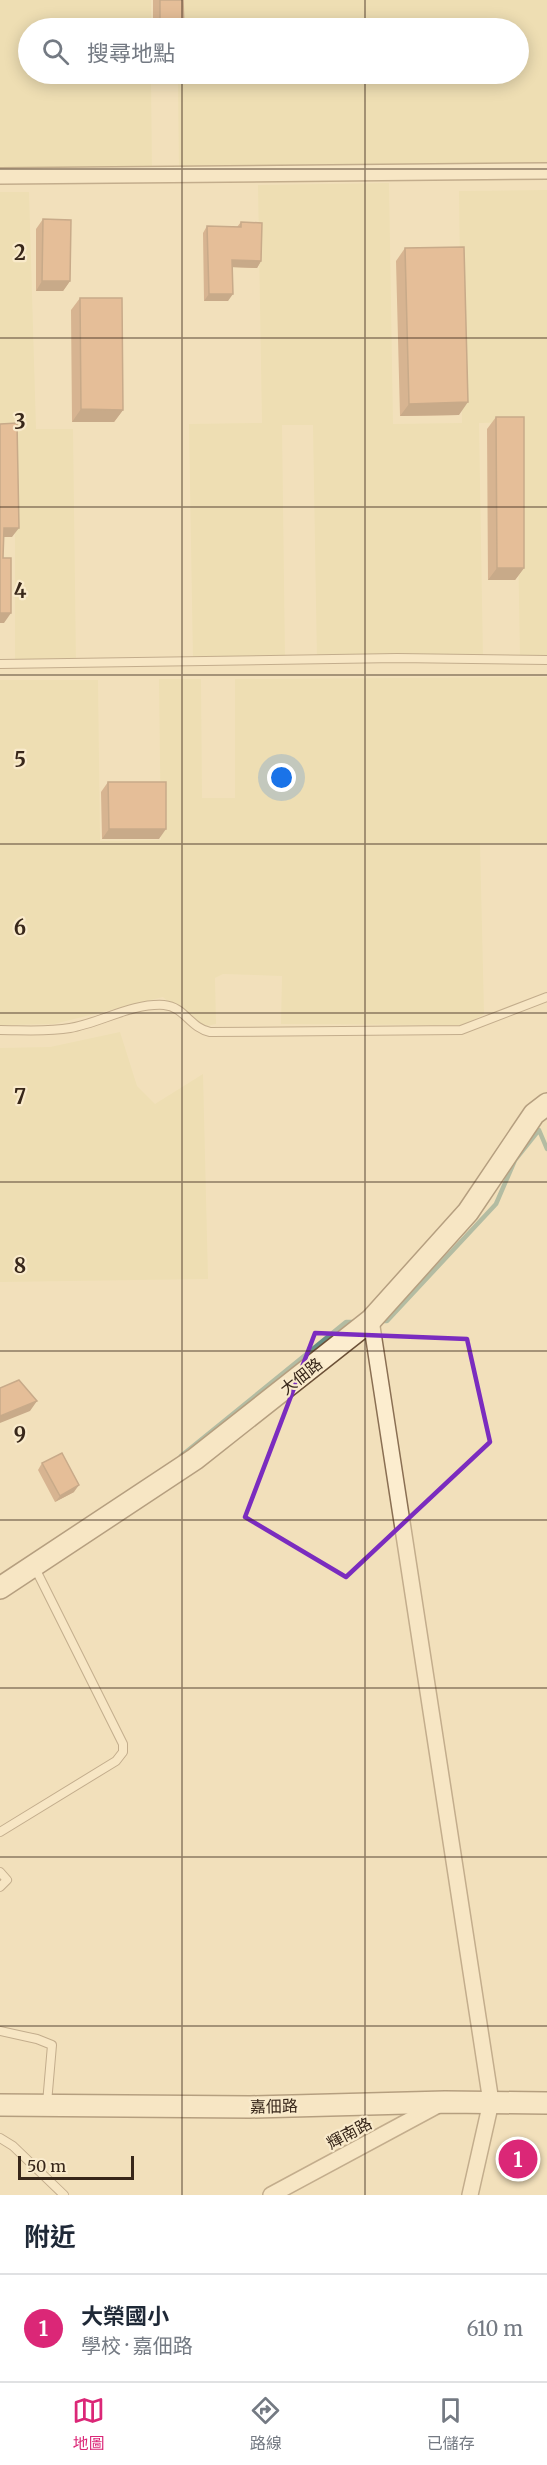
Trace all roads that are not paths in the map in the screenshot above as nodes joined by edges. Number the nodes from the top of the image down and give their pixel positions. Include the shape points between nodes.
1 (547, 171) edge
2 (0, 176) edge
3 (547, 660) edge
4 (0, 664) edge
5 (547, 998) edge
6 (0, 1030) edge
7 (547, 1104) edge
8 (371, 1320) junction
9 (34, 1566) junction
10 (0, 1588) edge
11 (0, 1832) edge
12 (0, 1872) edge
13 (0, 1887) edge
14 (0, 2031) edge
15 (445, 2102) junction
16 (491, 2102) junction
17 (547, 2103) edge
18 (0, 2105) edge
19 (46, 2105) junction
20 (0, 2138) edge
21 (64, 2195) edge
22 (271, 2195) edge
23 (470, 2195) edge

1 - 2 street
3 - 4 lane via 397,658
5 - 6 lane via 461,1030 210,1032 199,1030 178,1008 163,1005 69,1028
7 - 8 street, 大佃路 via 528,1122 468,1212
8 - 9 street, 大佃路 via 195,1459
8 - 16 street
9 - 10 street, 大佃路
9 - 11 lane via 123,1744 123,1752 116,1761
12 - 13 lane via 7,1880
14 - 19 lane via 52,2045
15 - 16 street, 嘉佃路
15 - 19 street, 嘉佃路 via 250,2107
15 - 22 street, 輝南路
16 - 17 street, 嘉佃路
16 - 23 street
18 - 19 street, 嘉佃路
20 - 21 lane

